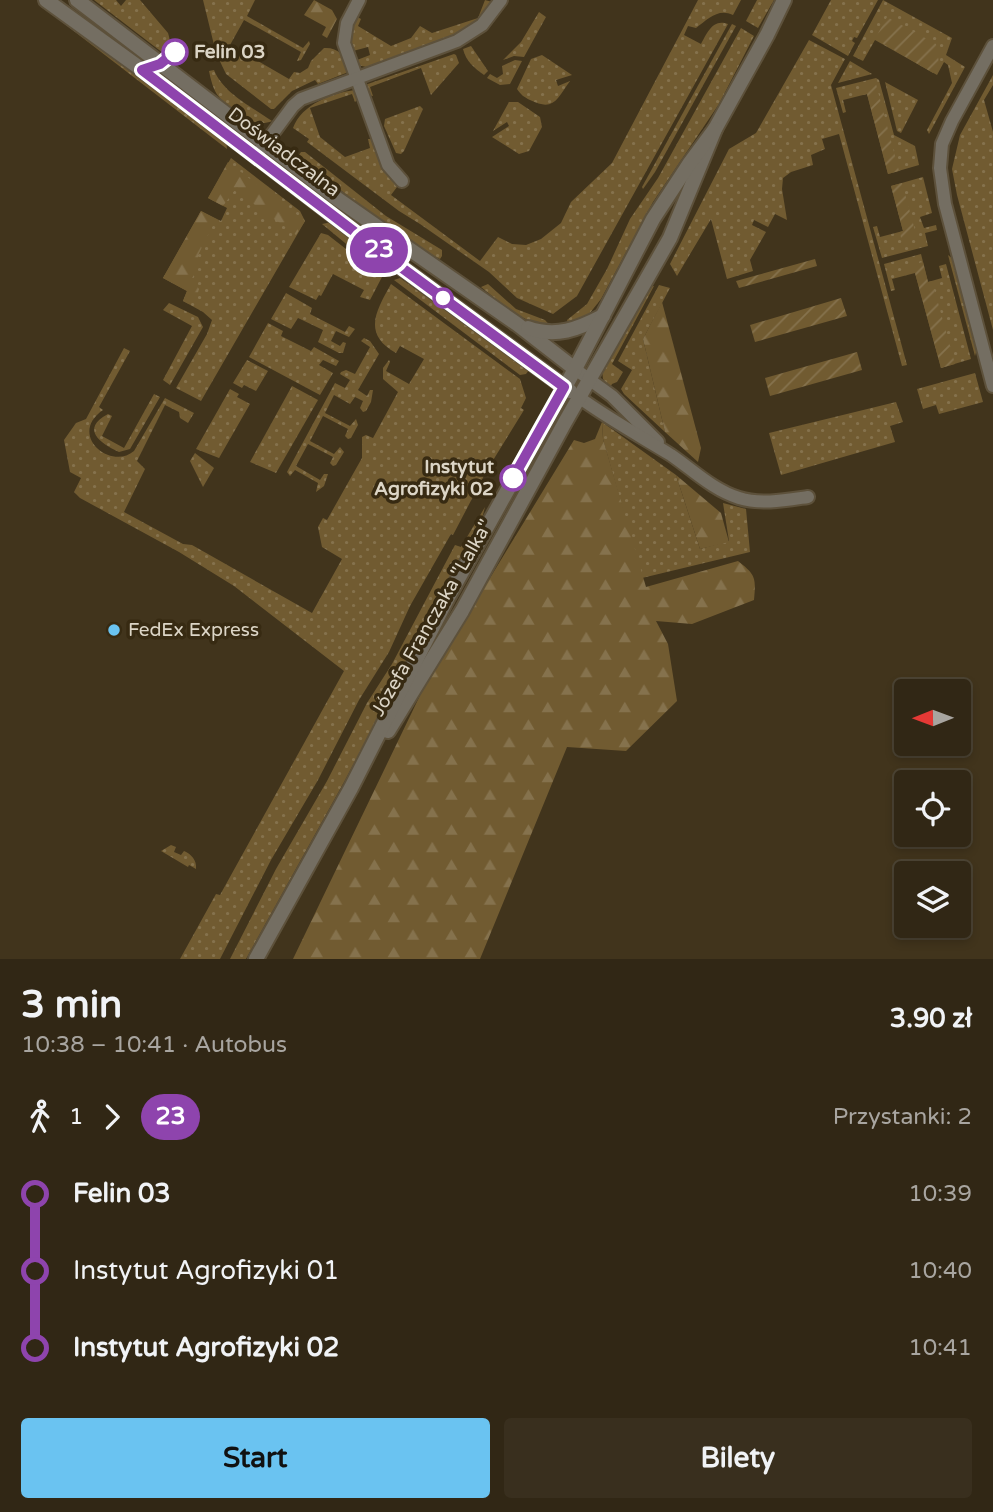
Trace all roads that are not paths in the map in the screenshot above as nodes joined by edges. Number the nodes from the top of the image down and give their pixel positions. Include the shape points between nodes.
1 (47, 0) edge
2 (77, 0) edge
3 (359, 0) edge
4 (502, 0) edge
5 (784, 0) edge
6 (790, 0) edge
7 (87, 5) edge
8 (767, 35) junction
9 (993, 46) edge
10 (356, 77) junction
11 (715, 129) junction
12 (260, 150) junction
13 (402, 181) dead end
14 (331, 204) junction
15 (603, 316) junction
16 (517, 324) junction
17 (575, 369) junction
18 (590, 380) junction
19 (993, 386) edge
20 (564, 387) junction
21 (580, 398) junction
22 (673, 457) junction
23 (808, 496) dead end
24 (351, 788) junction
25 (256, 959) edge

1 - 12 street, Doświadczalna
2 - 7 street, Doświadczalna
3 - 10 street via 346,23 344,43
4 - 10 street via 482,25 457,41
5 - 8 street, Józefa Franczaka "Lalka"
6 - 8 street, Józefa Franczaka "Lalka"
7 - 12 street, Doświadczalna
8 - 11 street, Józefa Franczaka "Lalka"
9 - 19 street via 942,144 940,168 945,204
10 - 12 street via 301,99
10 - 13 street via 388,165
11 - 15 street, Józefa Franczaka "Lalka" via 653,219
11 - 18 street, Józefa Franczaka "Lalka" via 670,239
12 - 14 street, Doświadczalna
14 - 16 street, Doświadczalna
14 - 20 street, Doświadczalna via 398,265
15 - 16 street via 556,333
15 - 17 street, Józefa Franczaka "Lalka"
16 - 17 street, Doświadczalna
17 - 18 street
17 - 20 street, Józefa Franczaka "Lalka"
17 - 21 street
18 - 21 street, Józefa Franczaka "Lalka"
18 - 22 street
20 - 21 street, Doświadczalna
20 - 24 street, Józefa Franczaka "Lalka" via 447,597
21 - 22 street
21 - 24 street, Józefa Franczaka "Lalka" via 462,611
22 - 23 street via 705,481 739,498 766,501
24 - 25 street, Józefa Franczaka "Lalka"

